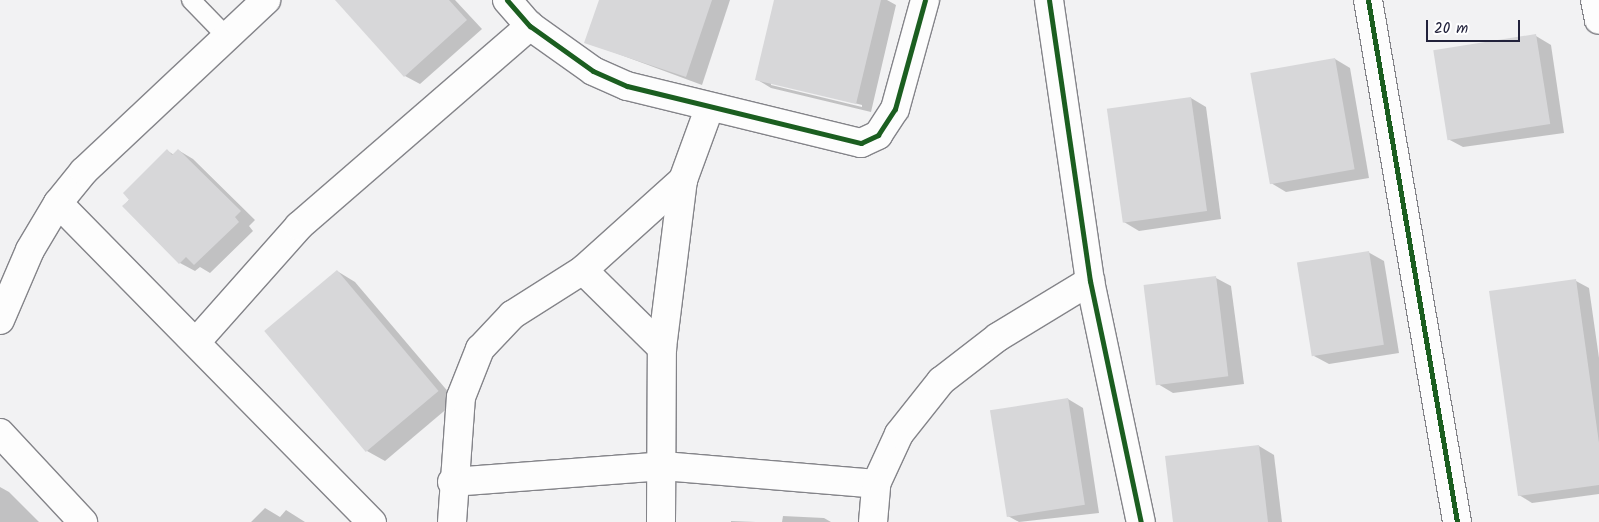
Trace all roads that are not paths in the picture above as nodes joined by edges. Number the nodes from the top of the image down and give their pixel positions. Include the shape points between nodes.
1 (191, 0) edge
2 (266, 0) edge
3 (507, 0) edge
4 (925, 0) edge
5 (1049, 0) edge
6 (1368, 0) edge
7 (1595, 0) edge
8 (1599, 20) edge
9 (530, 26) junction
10 (227, 37) junction
11 (709, 109) junction
12 (683, 180) junction
13 (58, 203) junction
14 (583, 270) junction
15 (1090, 281) junction
16 (0, 320) edge
17 (197, 341) junction
18 (662, 348) junction
19 (0, 433) edge
20 (663, 466) junction
21 (452, 482) junction
22 (876, 484) junction
23 (82, 522) edge
24 (372, 522) edge
25 (452, 522) edge
26 (661, 522) edge
27 (874, 522) edge
28 (1141, 522) edge
29 (1457, 522) edge

1 - 10 lane
2 - 10 street
3 - 9 street
4 - 11 street via 895,109 878,135 861,143
5 - 15 street
6 - 29 street
7 - 8 street
9 - 11 street via 602,75
9 - 17 street via 299,226
10 - 13 street via 84,171
11 - 12 street
12 - 14 street
12 - 18 street
13 - 16 street via 7,297
13 - 17 street
14 - 18 street
14 - 21 street via 512,315 480,348 461,397
15 - 22 street via 998,337 941,381 899,434
15 - 28 street
17 - 24 street
18 - 20 street
19 - 23 street
20 - 21 street
20 - 22 street
20 - 26 street
21 - 25 street
22 - 27 street

